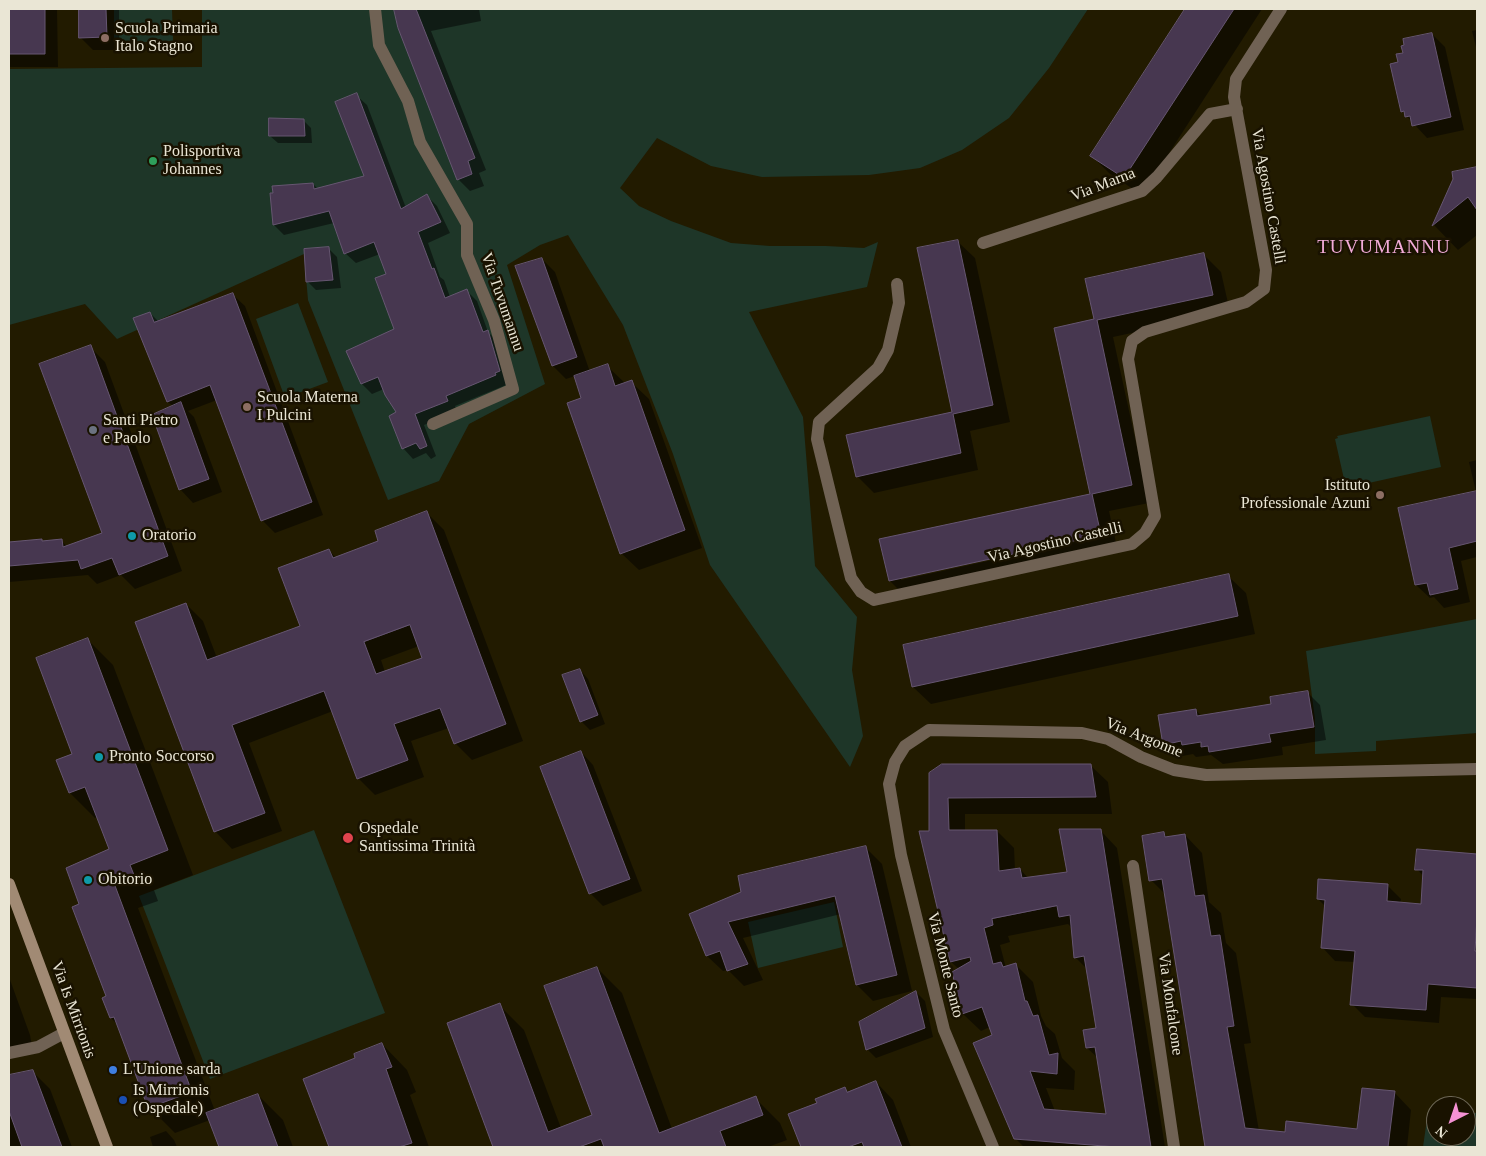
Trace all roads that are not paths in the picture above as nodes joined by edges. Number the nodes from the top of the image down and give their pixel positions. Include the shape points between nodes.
1 (375, 9) edge
2 (1281, 9) edge
3 (1236, 110) junction
4 (983, 243) dead end
5 (897, 284) dead end
6 (433, 424) dead end
7 (1477, 768) edge
8 (890, 784) joint
9 (1133, 866) dead end
10 (9, 884) edge
11 (64, 1034) junction
12 (9, 1052) edge
13 (107, 1147) edge
14 (993, 1147) edge
15 (1174, 1147) edge

1 - 6 street, Via Tuvumannu via 379,45 408,101 420,142 467,224 467,255 494,320 513,389
2 - 3 street, Via Agostino Castelli via 1236,79
3 - 4 street, Via Marna via 1210,114 1142,191
3 - 5 street, Via Agostino Castelli via 1266,270 1264,289 1246,302 1145,332 1132,341 1128,359 1155,516 1146,533 1132,544 874,600 861,592 852,578 817,439 819,422 878,368 888,350 899,303
7 - 8 street, Via Argonne via 1206,774 1174,770 1108,739 1082,733 929,730 905,746 895,762
8 - 14 street, Via Monte Santo via 901,855 944,1030
9 - 15 street, Via Monfalcone
10 - 11 street, Via Is Mirrionis
11 - 12 street via 38,1047
11 - 13 street, Via Is Mirrionis

